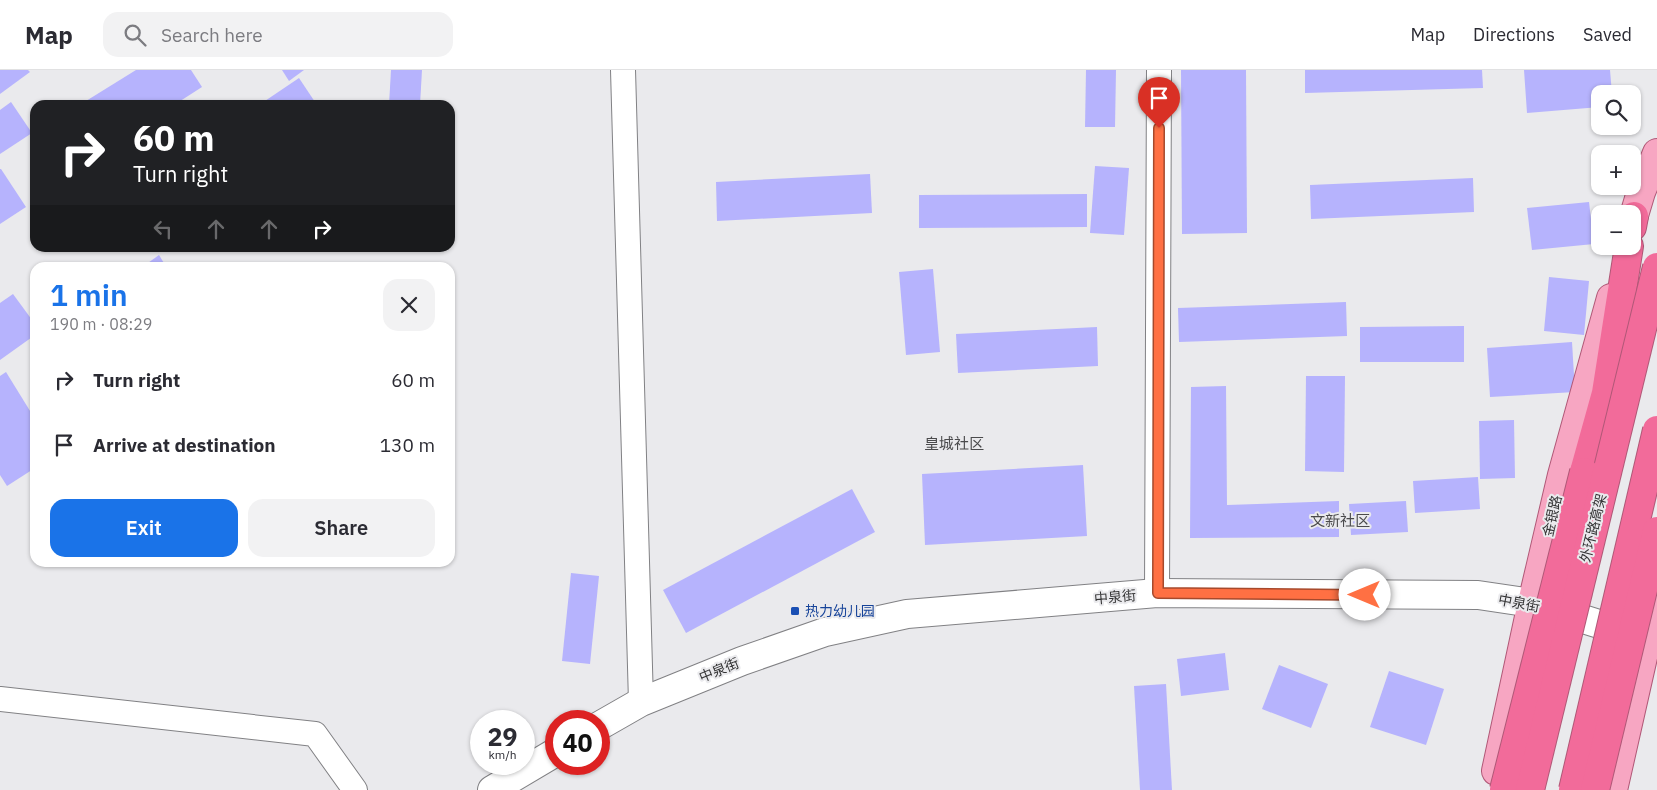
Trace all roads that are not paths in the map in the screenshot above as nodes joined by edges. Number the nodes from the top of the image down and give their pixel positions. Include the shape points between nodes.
1 (624, 70) edge
2 (1159, 70) edge
3 (1657, 153) edge
4 (1638, 205) edge
5 (1625, 255) edge
6 (1627, 255) edge
7 (1657, 267) edge
8 (1657, 430) edge
9 (1657, 531) edge
10 (1158, 593) junction
11 (1657, 596) edge
12 (1532, 603) junction
13 (1647, 639) junction
14 (0, 699) edge
15 (641, 702) junction
16 (610, 720) edge
17 (545, 759) edge
18 (355, 790) edge
19 (492, 790) edge
20 (1492, 790) edge
21 (1504, 790) edge
22 (1530, 790) edge
23 (1573, 790) edge
24 (1595, 790) edge
25 (1613, 790) edge

1 - 15 street
2 - 10 street
3 - 4 main road
5 - 12 main road, 金银路 via 1562,475
6 - 21 highway, bridge via 1606,393
7 - 22 highway, 外环路高架, bridge
8 - 23 highway, bridge
9 - 24 highway, bridge
10 - 12 street, 中泉街 via 1478,595
10 - 15 street, 中泉街 via 906,614 825,632
11 - 13 main road
12 - 13 street, 中泉街
12 - 20 main road, 金银路
13 - 25 main road
14 - 18 street via 315,734
15 - 16 street, 中泉街
17 - 19 street

